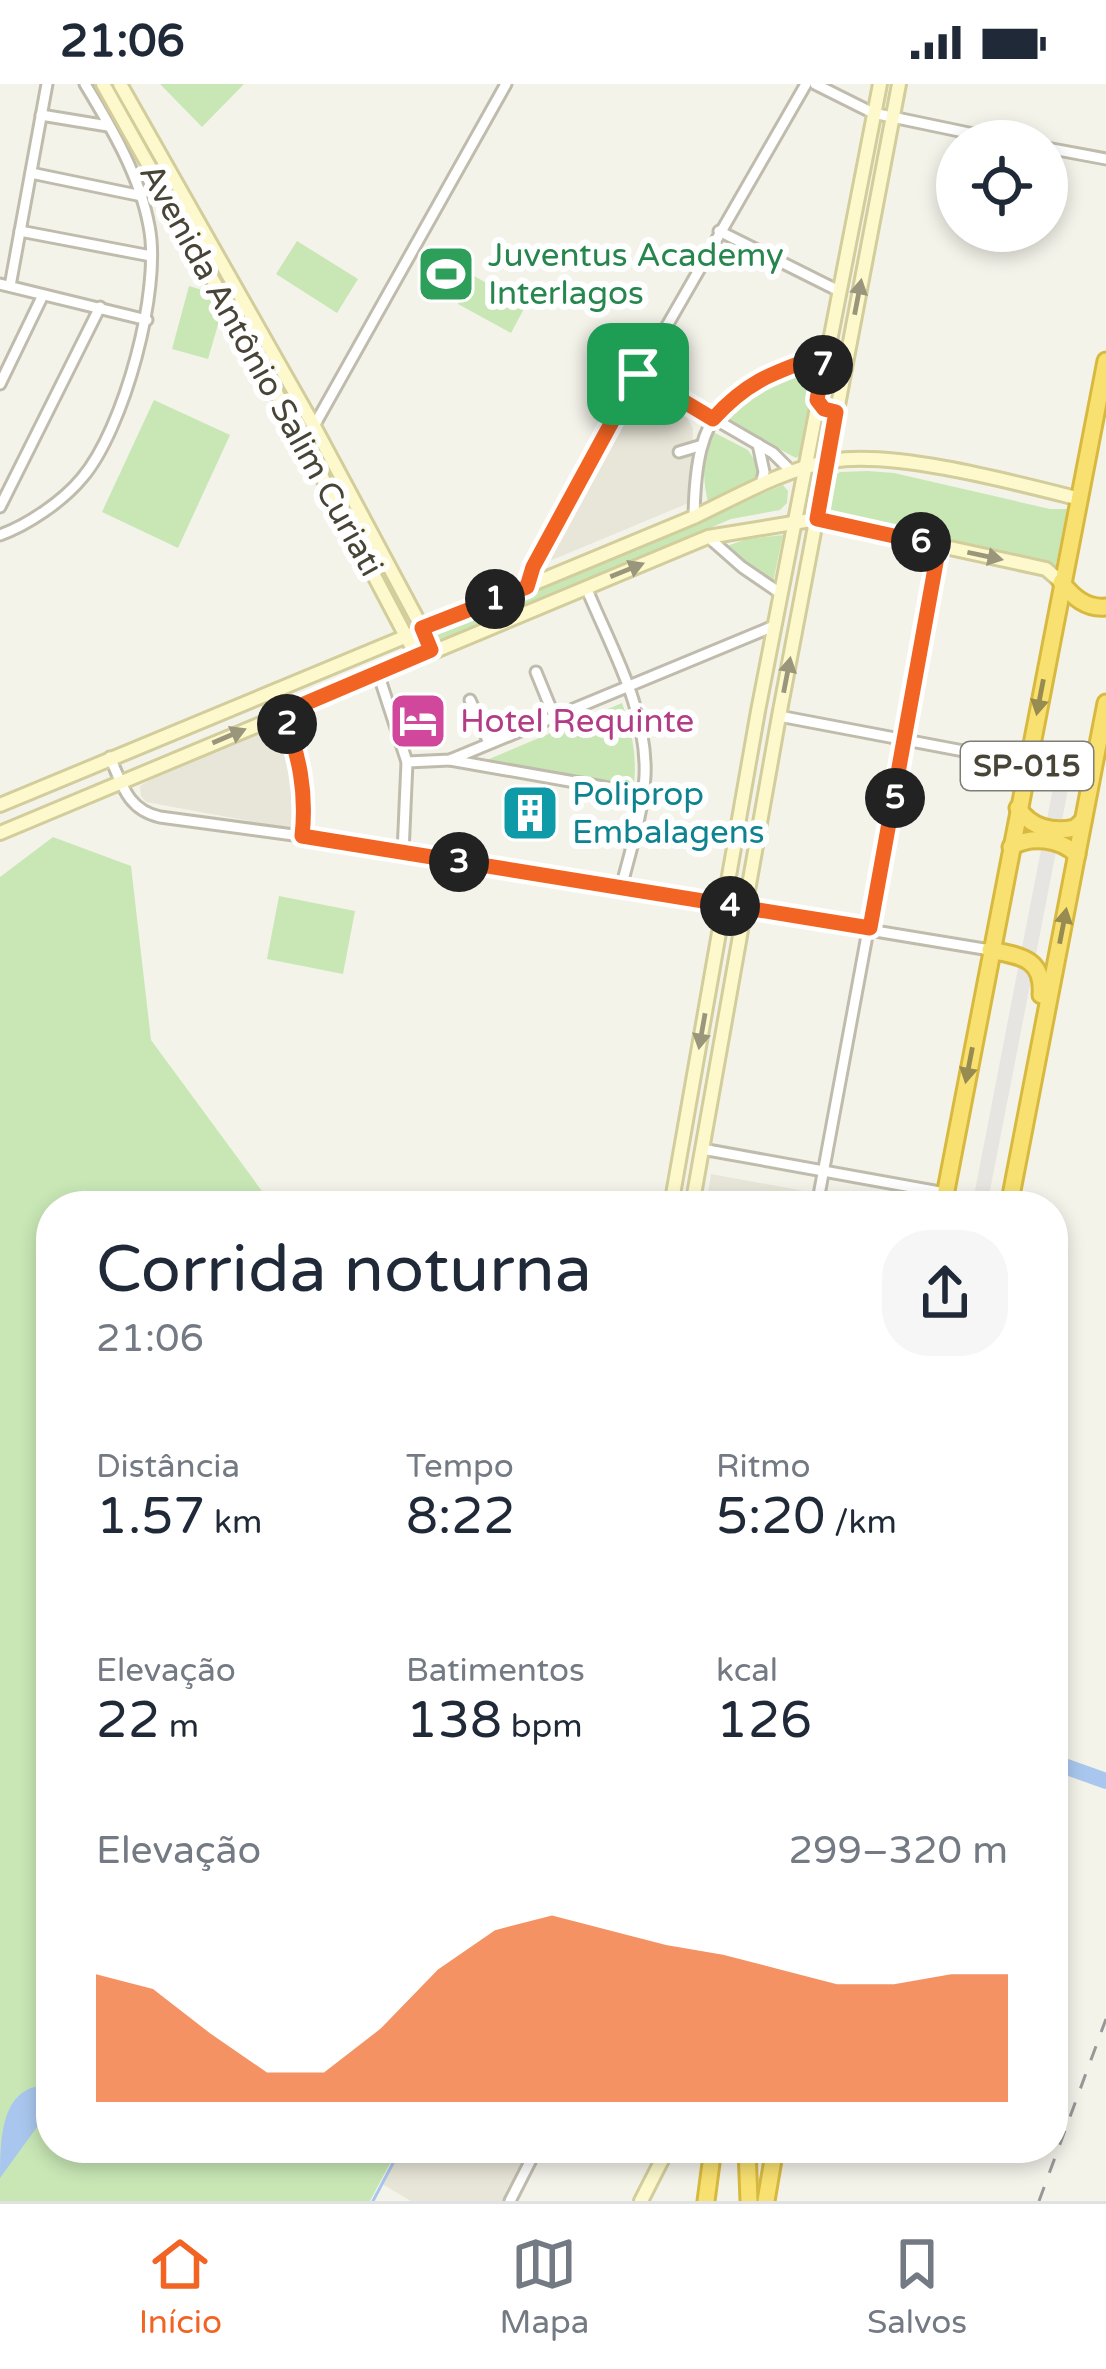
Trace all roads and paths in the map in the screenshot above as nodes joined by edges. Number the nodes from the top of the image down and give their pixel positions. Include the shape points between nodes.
1 (47, 84) edge
2 (85, 84) edge
3 (103, 84) edge
4 (120, 84) edge
5 (506, 84) edge
6 (811, 84) edge
7 (880, 84) edge
8 (899, 84) edge
9 (873, 112) junction
10 (40, 115) junction
11 (893, 117) junction
12 (108, 126) junction
13 (936, 126) edge
14 (1068, 152) edge
15 (1106, 159) edge
16 (31, 173) junction
17 (142, 196) junction
18 (20, 231) junction
19 (719, 231) junction
20 (152, 256) junction
21 (5, 285) edge
22 (837, 290) junction
23 (43, 295) junction
24 (100, 307) junction
25 (147, 320) junction
26 (825, 354) junction
27 (1106, 361) edge
28 (281, 368) junction
29 (638, 374) junction
30 (266, 376) junction
31 (0, 384) edge
32 (817, 400) junction
33 (836, 412) junction
34 (713, 419) junction
35 (314, 426) junction
36 (302, 439) junction
37 (758, 444) junction
38 (700, 446) junction
39 (679, 452) dead end
40 (828, 461) junction
41 (338, 470) junction
42 (799, 470) junction
43 (324, 480) junction
44 (761, 485) junction
45 (1080, 499) junction
46 (0, 507) edge
47 (694, 517) junction
48 (817, 519) junction
49 (796, 520) junction
50 (0, 535) edge
51 (707, 537) junction
52 (939, 546) junction
53 (1061, 582) junction
54 (586, 586) junction
55 (527, 587) junction
56 (780, 593) junction
57 (404, 594) junction
58 (387, 599) junction
59 (1106, 607) edge
60 (774, 626) junction
61 (422, 628) junction
62 (406, 634) junction
63 (424, 653) junction
64 (536, 672) dead end
65 (378, 673) junction
66 (628, 688) junction
67 (761, 696) junction
68 (470, 700) dead end
69 (1106, 704) edge
70 (283, 713) junction
71 (554, 716) junction
72 (779, 716) junction
73 (489, 742) junction
74 (906, 742) junction
75 (110, 757) junction
76 (450, 760) junction
77 (406, 762) junction
78 (1027, 763) junction
79 (121, 782) junction
80 (643, 794) junction
81 (0, 805) edge
82 (1018, 808) junction
83 (1083, 820) junction
84 (0, 833) edge
85 (302, 836) junction
86 (1011, 847) junction
87 (403, 853) junction
88 (1077, 855) junction
89 (622, 888) junction
90 (724, 905) junction
91 (746, 908) junction
92 (870, 928) junction
93 (990, 950) junction
94 (712, 971) junction
95 (729, 1000) junction
96 (1037, 1059) junction
97 (702, 1149) junction
98 (823, 1171) junction
99 (674, 1191) edge
100 (695, 1191) edge
101 (820, 1191) edge
102 (909, 1191) edge
103 (945, 1191) edge
104 (1012, 1191) edge
105 (529, 2163) edge
106 (660, 2163) edge
107 (711, 2163) edge
108 (748, 2163) edge
109 (772, 2163) edge
110 (707, 2197) edge
111 (510, 2201) edge
112 (640, 2201) edge
113 (749, 2201) edge
114 (766, 2201) edge

1 - 10 street
2 - 12 street
3 - 30 main road, Avenida Antônio Salim Curiati
4 - 28 main road, Avenida Antônio Salim Curiati
5 - 35 street
6 - 9 street
6 - 19 street
7 - 9 main road
8 - 11 main road
9 - 11 street
9 - 22 main road
10 - 12 street
10 - 16 street
11 - 13 street
33 -> 11 main road
12 - 17 street
14 - 15 street
16 - 17 street
16 - 18 street
17 - 20 street
18 - 20 street
18 - 21 street
19 - 22 street
19 - 29 street
20 - 25 street
21 - 23 street
22 - 26 main road
23 - 24 street
23 - 31 street
24 - 25 street
24 - 46 street
25 - 50 street via 84,476
26 - 32 main road
26 - 34 street via 763,375
27 - 45 highway, SP-015
28 - 30 main road
28 - 35 main road, Avenida Antônio Salim Curiati
29 - 34 street
29 - 55 street
30 - 36 main road, Avenida Antônio Salim Curiati
32 - 33 main road
32 - 42 main road
33 - 40 main road
34 - 37 street
34 - 38 street
35 - 36 street
35 - 41 main road, Avenida Antônio Salim Curiati
36 - 43 main road, Avenida Antônio Salim Curiati
37 - 42 street
37 - 44 street
38 - 39 street
38 - 47 street
40 - 42 main road
40 - 45 main road via 913,463
40 - 48 main road
41 - 43 main road
41 - 57 main road, Avenida Antônio Salim Curiati
42 - 44 main road
42 - 49 main road
43 - 58 main road, Avenida Antônio Salim Curiati
44 - 47 main road
45 - 53 highway, SP-015
47 - 55 main road
48 - 49 main road
48 - 52 main road
72 -> 48 main road
49 - 51 main road
49 - 56 main road
54 -> 51 main road
51 - 56 street
52 -> 53 main road via 1046,569
52 - 74 street
53 - 59 highway via 1080,602
53 -> 78 highway, SP-015
54 - 63 main road
54 - 66 street
55 - 61 main road
56 - 60 main road
57 - 58 main road
57 - 61 main road, Avenida Antônio Salim Curiati
58 - 62 main road, Avenida Antônio Salim Curiati
60 - 66 street
60 - 67 main road
61 - 62 main road
61 - 63 main road, Avenida Antônio Salim Curiati
62 - 63 main road, Avenida Antônio Salim Curiati
62 - 75 main road
63 - 65 main road
64 - 71 street
65 - 70 main road
65 - 77 street
66 - 71 street
66 - 80 street via 644,751
67 - 72 main road
67 - 90 main road
68 - 73 street
69 - 83 highway, SP-015
79 -> 70 main road
70 - 85 street via 304,786
71 - 73 street
72 - 74 street
72 - 91 main road
73 - 76 street
74 - 78 street
74 - 92 street
75 - 79 street
75 - 81 main road
76 - 77 street
76 - 80 street
77 - 87 street
78 - 82 highway, SP-015
79 - 84 main road
79 - 85 street via 146,814
80 - 89 street
82 - 83 highway via 1033,825 1051,829
82 - 86 highway, SP-015
83 - 88 highway, SP-015
85 - 87 street
86 - 88 highway via 1029,838
86 - 93 highway, SP-015
87 - 89 street
96 -> 88 highway, SP-015
89 - 90 street
90 - 91 street
90 - 94 main road
91 - 92 street
91 - 95 main road
92 - 93 street
92 - 98 street
93 - 96 highway via 1027,957 1040,972
93 -> 103 highway, SP-015
94 - 95 main road via 728,986
94 -> 99 main road
95 - 97 main road
96 - 104 highway, SP-015
97 - 98 street
97 - 100 main road
98 - 101 street
98 - 102 street
105 - 111 street
106 - 112 main road
107 - 110 highway
108 - 113 highway
109 - 114 highway

